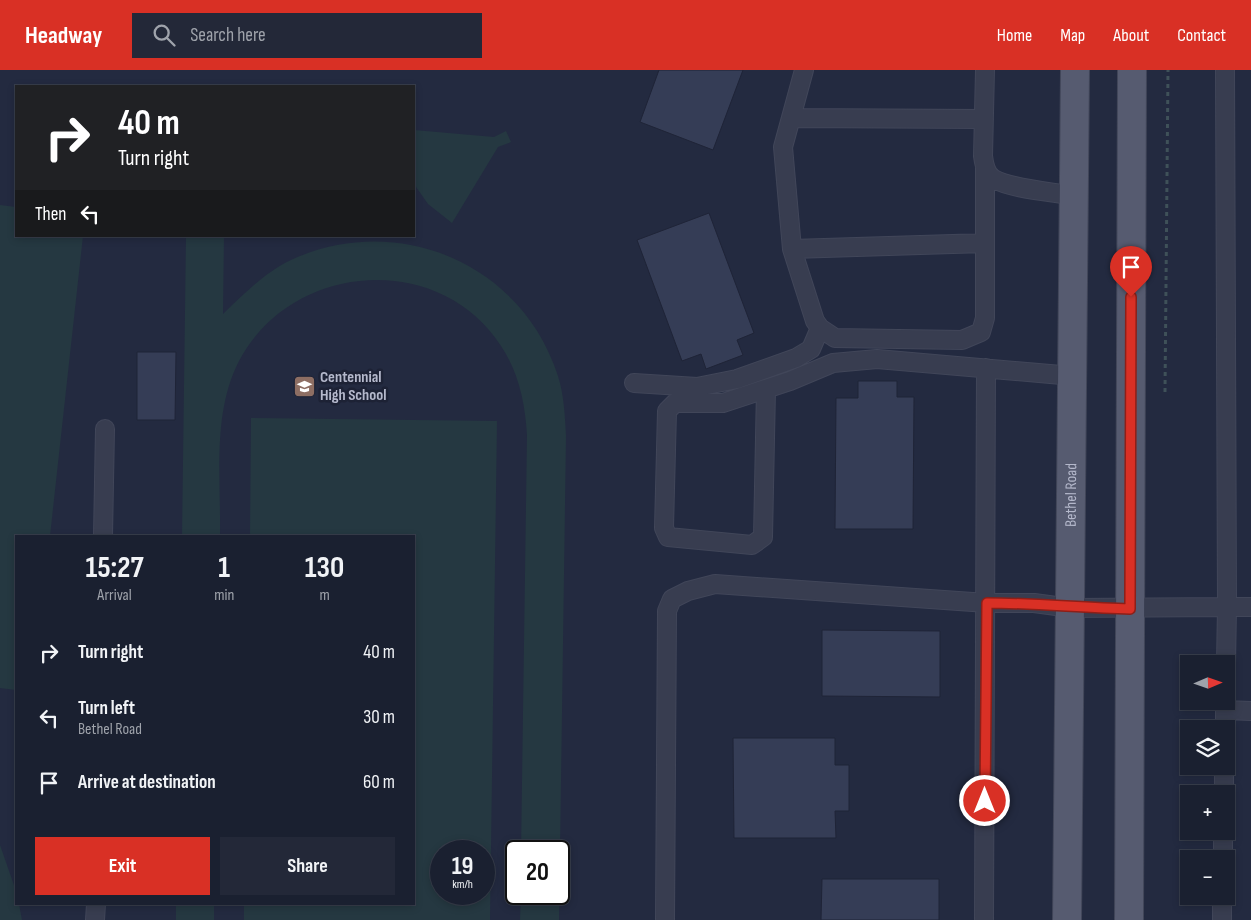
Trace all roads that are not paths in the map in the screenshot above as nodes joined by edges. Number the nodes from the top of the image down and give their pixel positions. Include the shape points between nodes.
1 (804, 70) edge
2 (985, 70) edge
3 (1075, 70) edge
4 (1132, 70) edge
5 (1225, 70) edge
6 (791, 118) junction
7 (984, 119) junction
8 (985, 168) junction
9 (1074, 196) junction
10 (985, 243) junction
11 (792, 249) junction
12 (820, 328) junction
13 (986, 368) junction
14 (1073, 376) junction
15 (634, 383) dead end
16 (766, 389) junction
17 (105, 429) dead end
18 (103, 535) edge
19 (987, 603) junction
20 (1227, 607) junction
21 (1251, 607) edge
22 (1071, 608) junction
23 (1130, 609) junction
24 (1226, 655) edge
25 (1235, 708) edge
26 (1251, 712) edge
27 (96, 905) edge
28 (1222, 905) edge
29 (95, 920) edge
30 (665, 920) edge
31 (984, 920) edge
32 (1066, 920) edge
33 (1129, 920) edge
34 (1222, 920) edge

1 - 6 lane
2 - 7 lane
3 - 9 main road, Bethel Road
4 - 23 main road
5 - 20 lane
6 - 7 lane
6 - 11 lane via 783,147
7 - 8 lane
8 - 9 lane via 993,179
8 - 10 lane
9 - 14 main road, Bethel Road
10 - 11 lane
10 - 12 lane via 985,318 981,332 962,340 835,338
11 - 12 lane
12 - 15 lane via 811,349 796,358 737,379 697,387
13 - 14 lane
13 - 16 lane via 877,359 833,362
13 - 19 lane
14 - 22 main road, Bethel Road
16 - 16 lane via 723,403 675,402 667,412 664,528 668,537 752,545 763,537
17 - 18 lane
19 - 22 lane via 1034,603
19 - 30 lane via 715,584 672,598 667,611
19 - 31 lane
20 - 21 lane
20 - 23 lane
20 - 24 lane
22 - 23 lane
22 - 32 main road, Bethel Road
23 - 33 main road
25 - 26 lane
27 - 29 lane
28 - 34 lane

